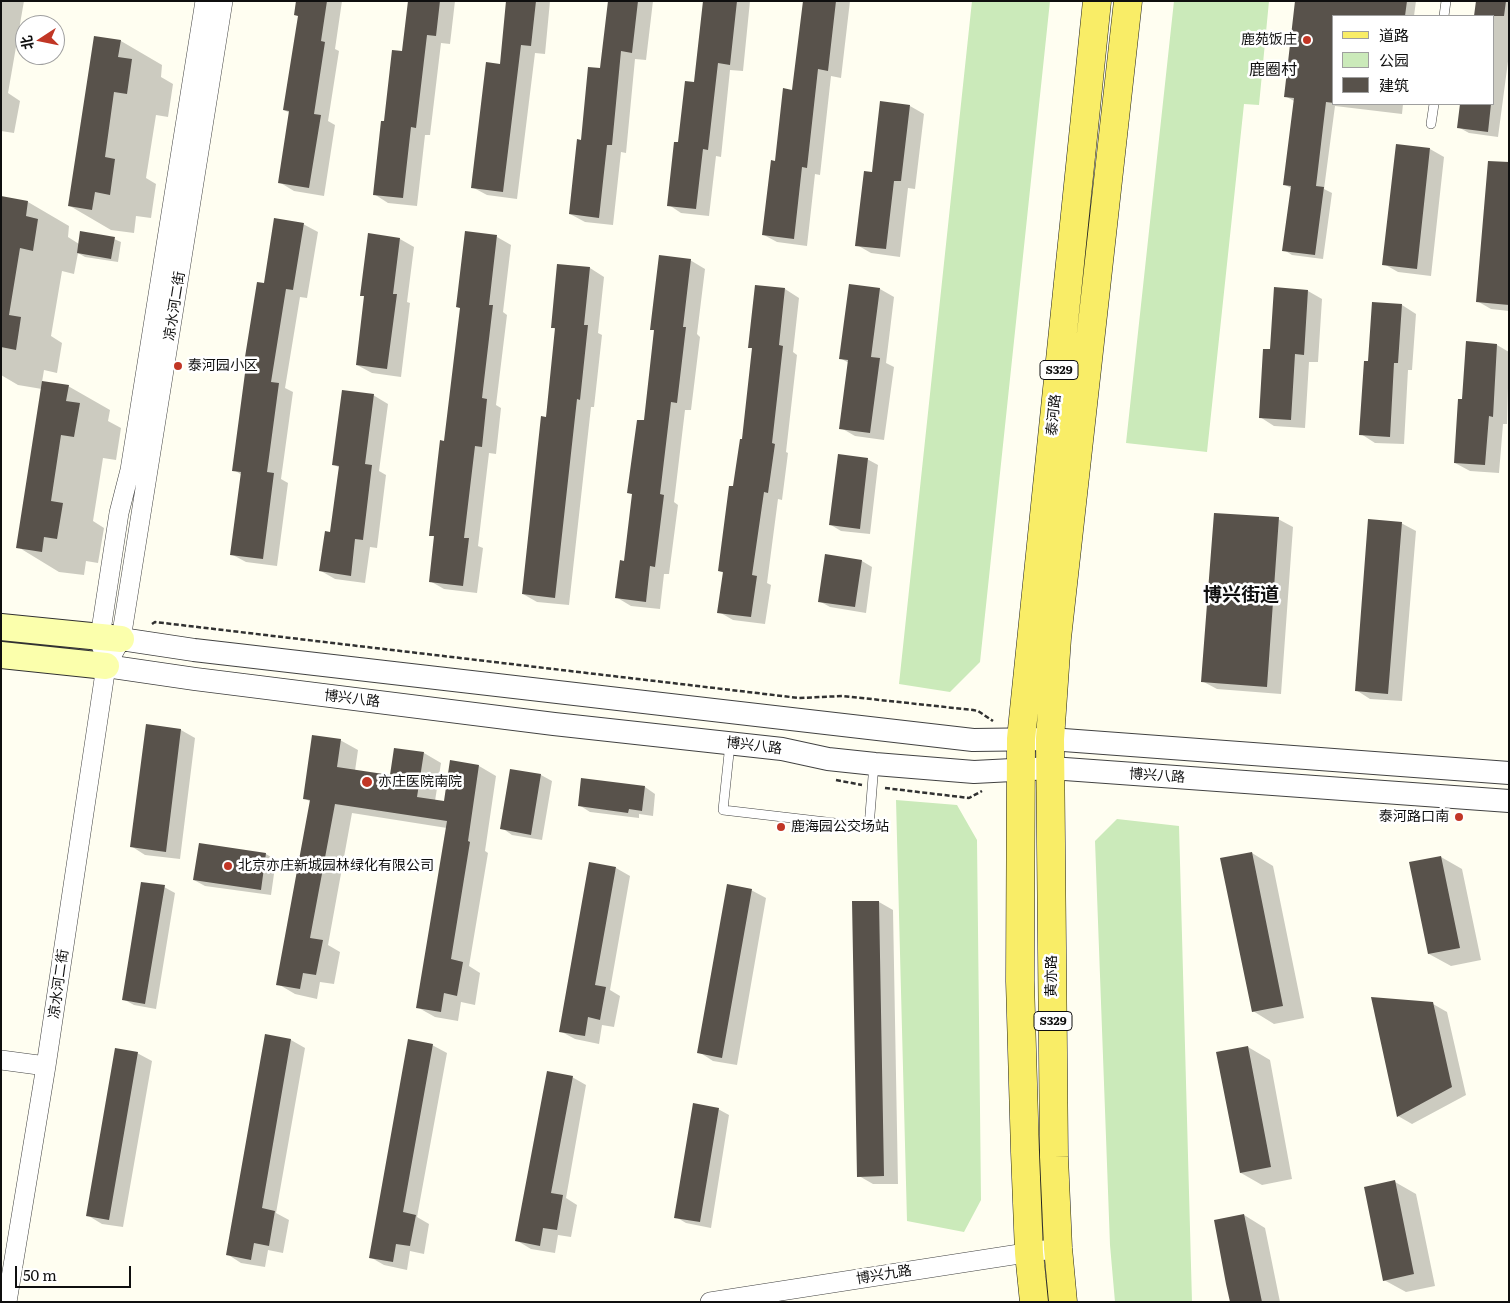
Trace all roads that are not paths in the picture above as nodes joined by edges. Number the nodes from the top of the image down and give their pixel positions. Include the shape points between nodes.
1 (206, 1) edge
2 (223, 1) edge
3 (1097, 1) edge
4 (1128, 1) edge
5 (1446, 1) edge
6 (1444, 15) edge
7 (1434, 105) edge
8 (1431, 124) dead end
9 (1, 627) edge
10 (110, 638) junction
11 (1, 655) edge
12 (106, 666) junction
13 (1022, 739) junction
14 (1050, 739) junction
15 (730, 743) junction
16 (874, 764) junction
17 (1051, 768) junction
18 (1022, 771) junction
19 (1509, 773) edge
20 (1509, 801) edge
21 (1, 1060) edge
22 (46, 1066) junction
23 (1058, 1248) junction
24 (1029, 1253) junction
25 (7, 1302) edge
26 (710, 1302) edge
27 (1034, 1302) edge
28 (1063, 1302) edge

1 - 10 street, 凉水河二街 via 130,470 119,513
2 - 10 street, 凉水河二街
3 - 13 main road, 泰河路 / S329
4 - 14 main road, 泰河路 / S329 via 1057,638
5 - 6 lane
7 - 8 lane
9 - 10 main road, 博兴八路
10 - 12 street, 凉水河二街
10 - 13 street, 博兴八路 via 973,740
11 - 12 main road, 博兴八路
12 - 15 street, 博兴八路 via 554,724
12 - 22 street, 凉水河二街
13 - 14 street, 博兴八路
13 - 18 main road, S329
14 - 17 main road, 黄亦路 / S329
14 - 19 street, 博兴八路
15 - 16 street, 博兴八路
15 - 16 lane via 723,810 869,827
16 - 18 street, 博兴八路 via 974,772
17 - 18 street, 博兴八路
17 - 20 street, 博兴八路
17 - 23 main road, 黄亦路 / S329 via 1054,1157
18 - 24 main road, S329 via 1020,981
21 - 22 street
22 - 25 street, 凉水河二街
23 - 24 street, 博兴九路
23 - 28 main road, 黄亦路 / S329
24 - 26 street, 博兴九路
24 - 27 main road, S329

